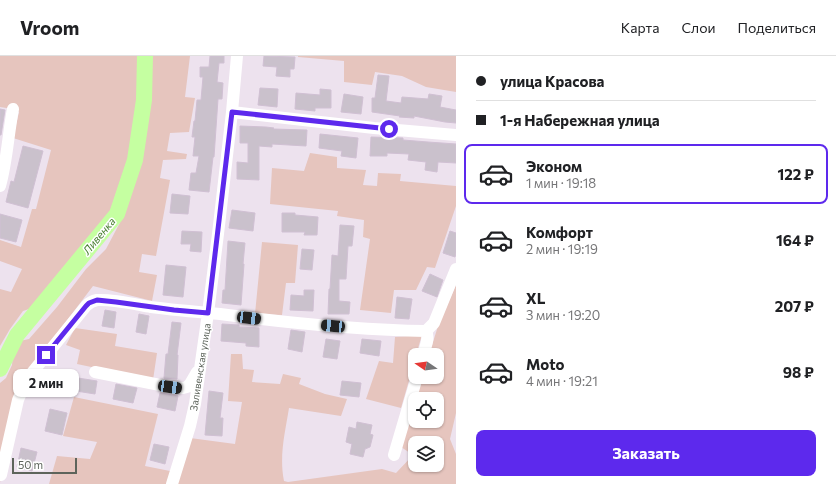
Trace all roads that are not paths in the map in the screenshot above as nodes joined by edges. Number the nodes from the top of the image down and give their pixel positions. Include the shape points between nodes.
1 (237, 56) edge
2 (13, 109) dead end
3 (232, 112) junction
4 (456, 135) edge
5 (0, 186) edge
6 (456, 269) edge
7 (208, 313) junction
8 (426, 331) junction
9 (425, 348) edge
10 (201, 366) junction
11 (95, 372) dead end
12 (415, 384) edge
13 (394, 455) dead end
14 (1, 475) dead end
15 (172, 484) edge

1 - 3 street, Заливенская улица
2 - 5 street
3 - 4 street
3 - 7 street, Заливенская улица
6 - 8 street via 434,323
7 - 8 street via 297,324
7 - 10 street, Заливенская улица
7 - 14 street via 97,300 89,303 27,380 18,400
8 - 9 street via 428,333
10 - 11 street via 193,381 183,388
10 - 15 street, Заливенская улица via 190,426
12 - 13 street

